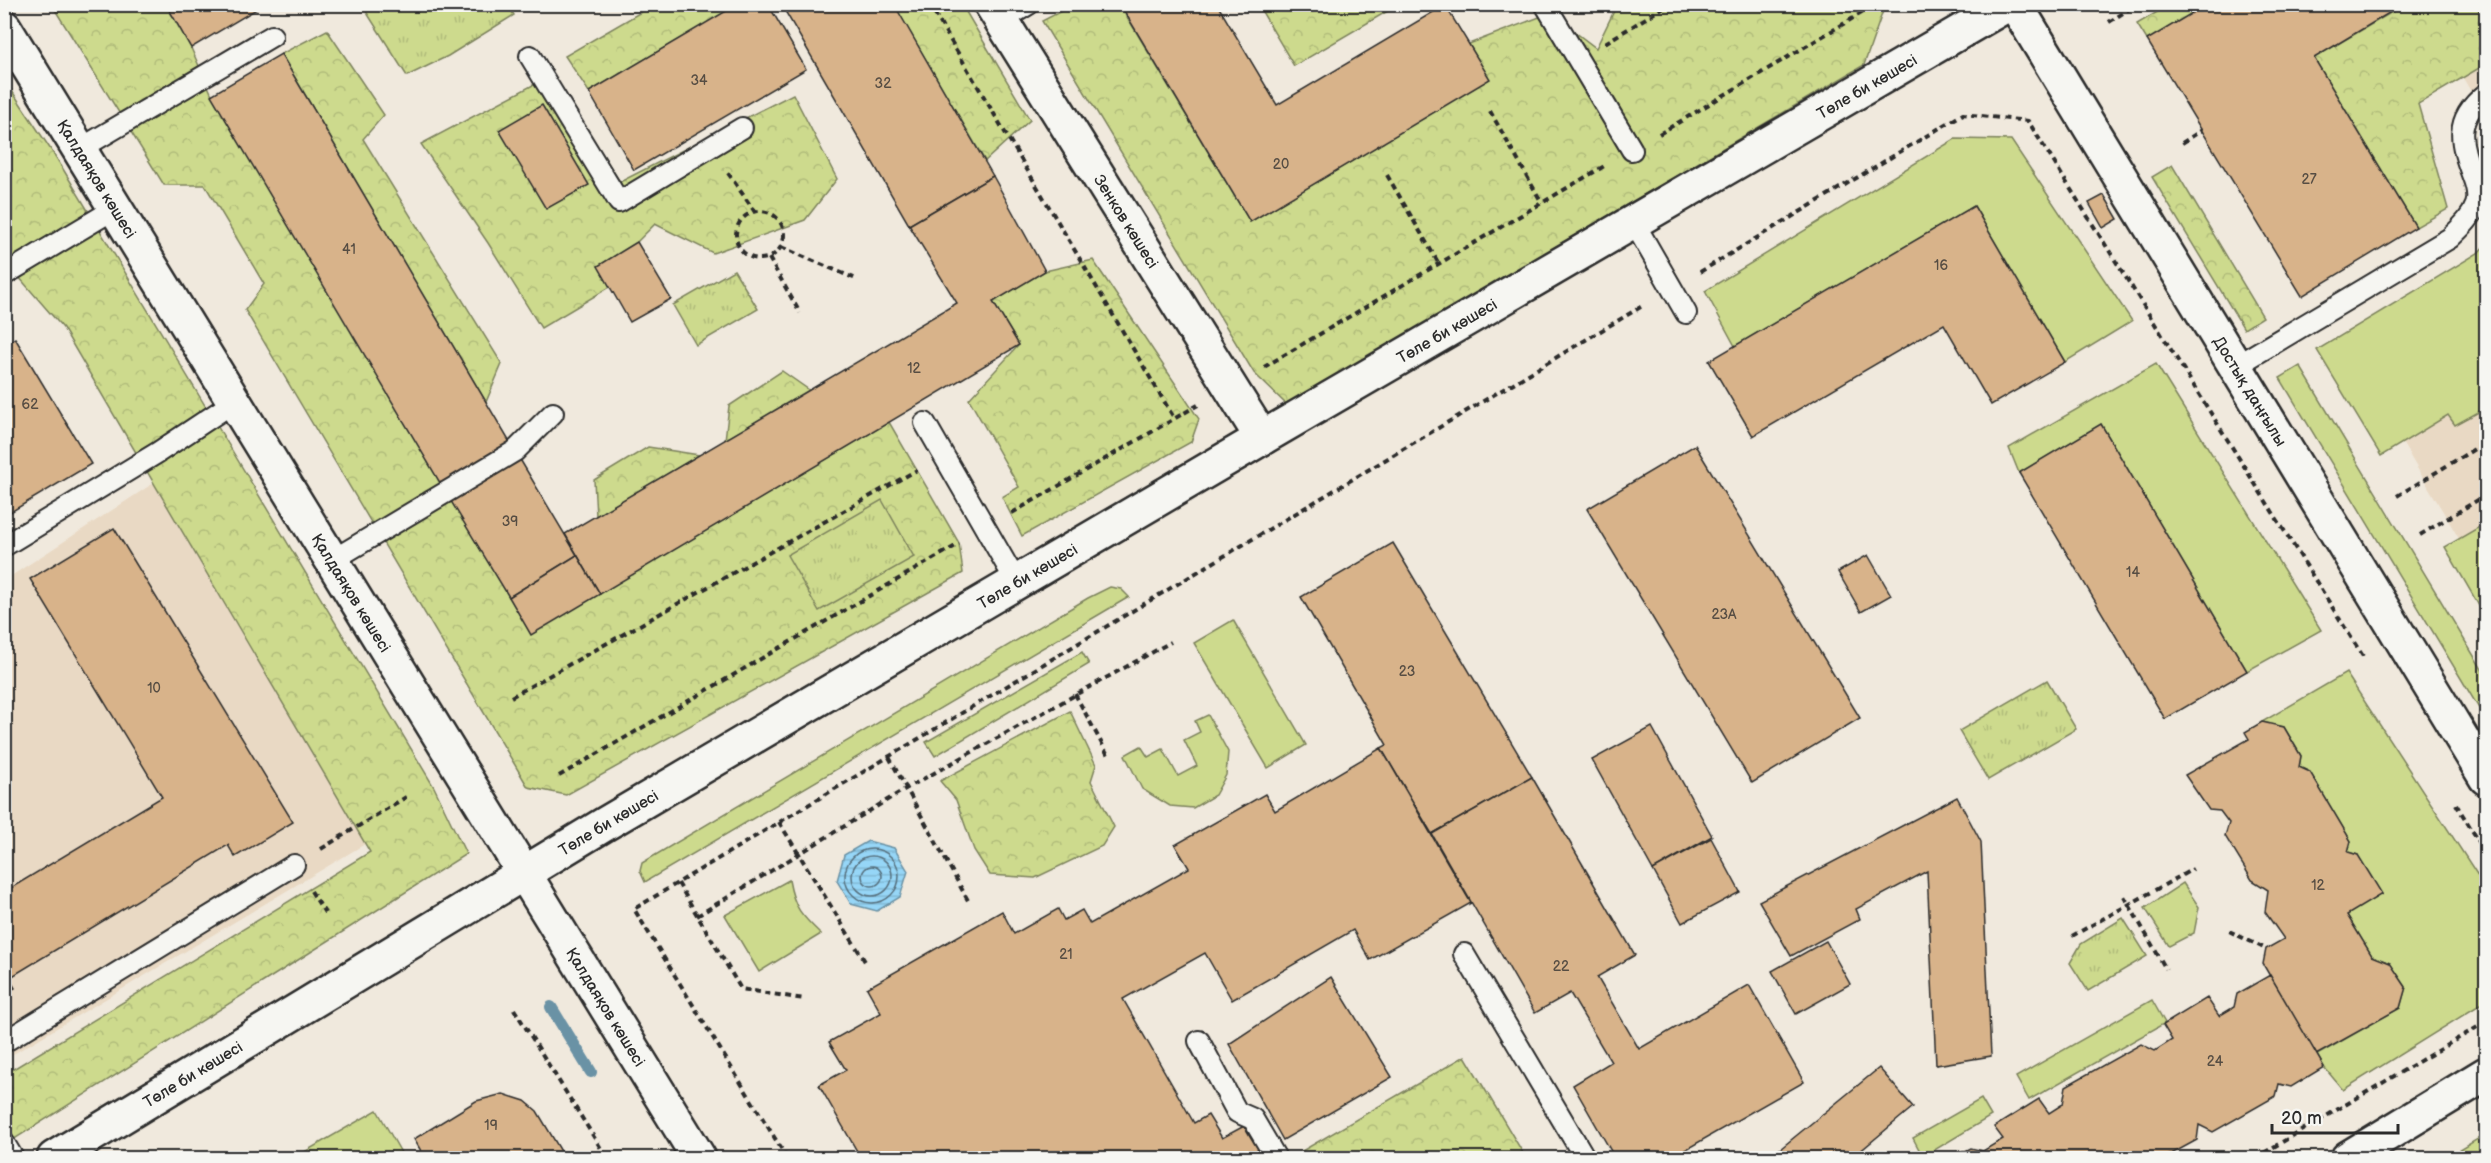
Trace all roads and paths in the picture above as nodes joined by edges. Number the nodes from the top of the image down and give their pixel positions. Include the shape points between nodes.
1 (929, 4) edge
2 (1029, 4) edge
3 (1545, 4) edge
4 (1669, 4) edge
5 (1871, 4) edge
6 (2008, 4) edge
7 (2015, 4) edge
8 (2137, 4) edge
9 (996, 13) edge
10 (2109, 22) dead end
11 (4, 27) edge
12 (272, 36) dead end
13 (530, 56) dead end
14 (1578, 60) junction
15 (2487, 94) edge
16 (1490, 111) dead end
17 (742, 128) dead end
18 (2202, 130) dead end
19 (2182, 143) dead end
20 (712, 148) junction
21 (80, 149) junction
22 (1632, 150) junction
23 (1387, 175) dead end
24 (1542, 203) junction
25 (116, 208) junction
26 (754, 212) junction
27 (1633, 221) junction
28 (781, 247) junction
29 (769, 258) junction
30 (1439, 264) junction
31 (4, 275) edge
32 (856, 279) dead end
33 (1672, 288) junction
34 (800, 313) dead end
35 (1686, 313) dead end
36 (2234, 367) junction
37 (1229, 387) junction
38 (234, 402) junction
39 (552, 413) dead end
40 (1174, 418) junction
41 (925, 423) dead end
42 (1262, 438) junction
43 (2487, 442) edge
44 (943, 455) junction
45 (2487, 495) edge
46 (2397, 496) dead end
47 (2480, 499) junction
48 (2487, 509) edge
49 (986, 528) junction
50 (2420, 535) dead end
51 (4, 546) edge
52 (331, 561) junction
53 (1017, 583) junction
54 (1171, 642) dead end
55 (2368, 664) dead end
56 (1075, 694) junction
57 (511, 697) dead end
58 (889, 757) junction
59 (1109, 757) dead end
60 (559, 776) dead end
61 (2487, 778) edge
62 (908, 788) junction
63 (406, 797) dead end
64 (2455, 804) dead end
65 (779, 822) junction
66 (2487, 853) edge
67 (800, 855) junction
68 (294, 865) joint
69 (2193, 869) dead end
70 (523, 873) junction
71 (678, 883) junction
72 (2124, 896) dead end
73 (970, 904) dead end
74 (2128, 904) junction
75 (697, 916) junction
76 (2229, 931) dead end
77 (2072, 936) dead end
78 (2266, 949) dead end
79 (1464, 954) dead end
80 (867, 963) dead end
81 (2166, 969) dead end
82 (804, 999) dead end
83 (514, 1009) dead end
84 (2487, 1022) edge
85 (1198, 1041) dead end
86 (4, 1042) edge
87 (2487, 1074) edge
88 (4, 1143) edge
89 (13, 1158) edge
90 (54, 1158) edge
91 (608, 1158) edge
92 (699, 1158) edge
93 (787, 1158) edge
94 (1276, 1158) edge
95 (1585, 1158) edge
96 (2255, 1158) edge
97 (2348, 1158) edge

1 - 40 path
2 - 9 lane
3 - 14 lane
4 - 14 path
5 - 22 path
6 - 27 main road, Төле би көшесі
7 - 36 main road, Достық даңғылы
8 - 10 path
9 - 37 main road, Зенков көшесі
11 - 21 main road, Қалдаяқов көшесі
12 - 21 lane
13 - 20 lane via 619,202
14 - 22 lane
15 - 36 lane via 2470,108 2462,126 2462,147 2476,187 2477,203 2468,220 2450,238
16 - 24 path
17 - 20 lane
18 - 19 path
20 - 26 path
21 - 25 main road, Қалдаяқов көшесі
22 - 24 path
23 - 30 path
24 - 30 path
25 - 31 lane
25 - 38 main road, Қалдаяқов көшесі
26 - 28 path via 770,213 781,224
26 - 29 path via 737,227 736,243 753,259
27 - 33 lane
27 - 42 main road, Төле би көшесі
28 - 29 path
28 - 32 path
29 - 34 path
30 - 37 path
33 - 35 lane
33 - 55 path via 1963,114 2028,121
33 - 58 path
36 - 61 main road, Достық даңғылы
37 - 40 path
37 - 42 main road, Зенков көшесі
38 - 51 lane
38 - 52 main road, Қалдаяқов көшесі
39 - 52 lane via 514,451
40 - 49 path
41 - 44 lane
42 - 53 main road, Төле би көшесі
43 - 46 path
44 - 49 lane
44 - 57 path
45 - 47 path
47 - 48 path
47 - 50 path
49 - 53 lane
49 - 60 path
52 - 70 main road, Қалдаяқов көшесі
53 - 70 main road, Төле би көшесі
54 - 56 path
56 - 59 path
56 - 62 path
58 - 62 path
58 - 65 path
62 - 67 path
62 - 73 path
63 - 68 path
64 - 66 path
65 - 67 path
65 - 71 path
67 - 75 path
67 - 80 path
68 - 86 lane
69 - 74 path
70 - 90 main road, Төле би көшесі
70 - 92 main road, Қалдаяқов көшесі
71 - 75 path
71 - 93 path via 634,909
72 - 74 path
74 - 77 path
74 - 81 path
75 - 82 path via 741,989
76 - 78 path
79 - 95 lane
83 - 91 path
84 - 96 path
85 - 94 lane via 1237,1112 1253,1119
87 - 97 main road
88 - 89 lane

